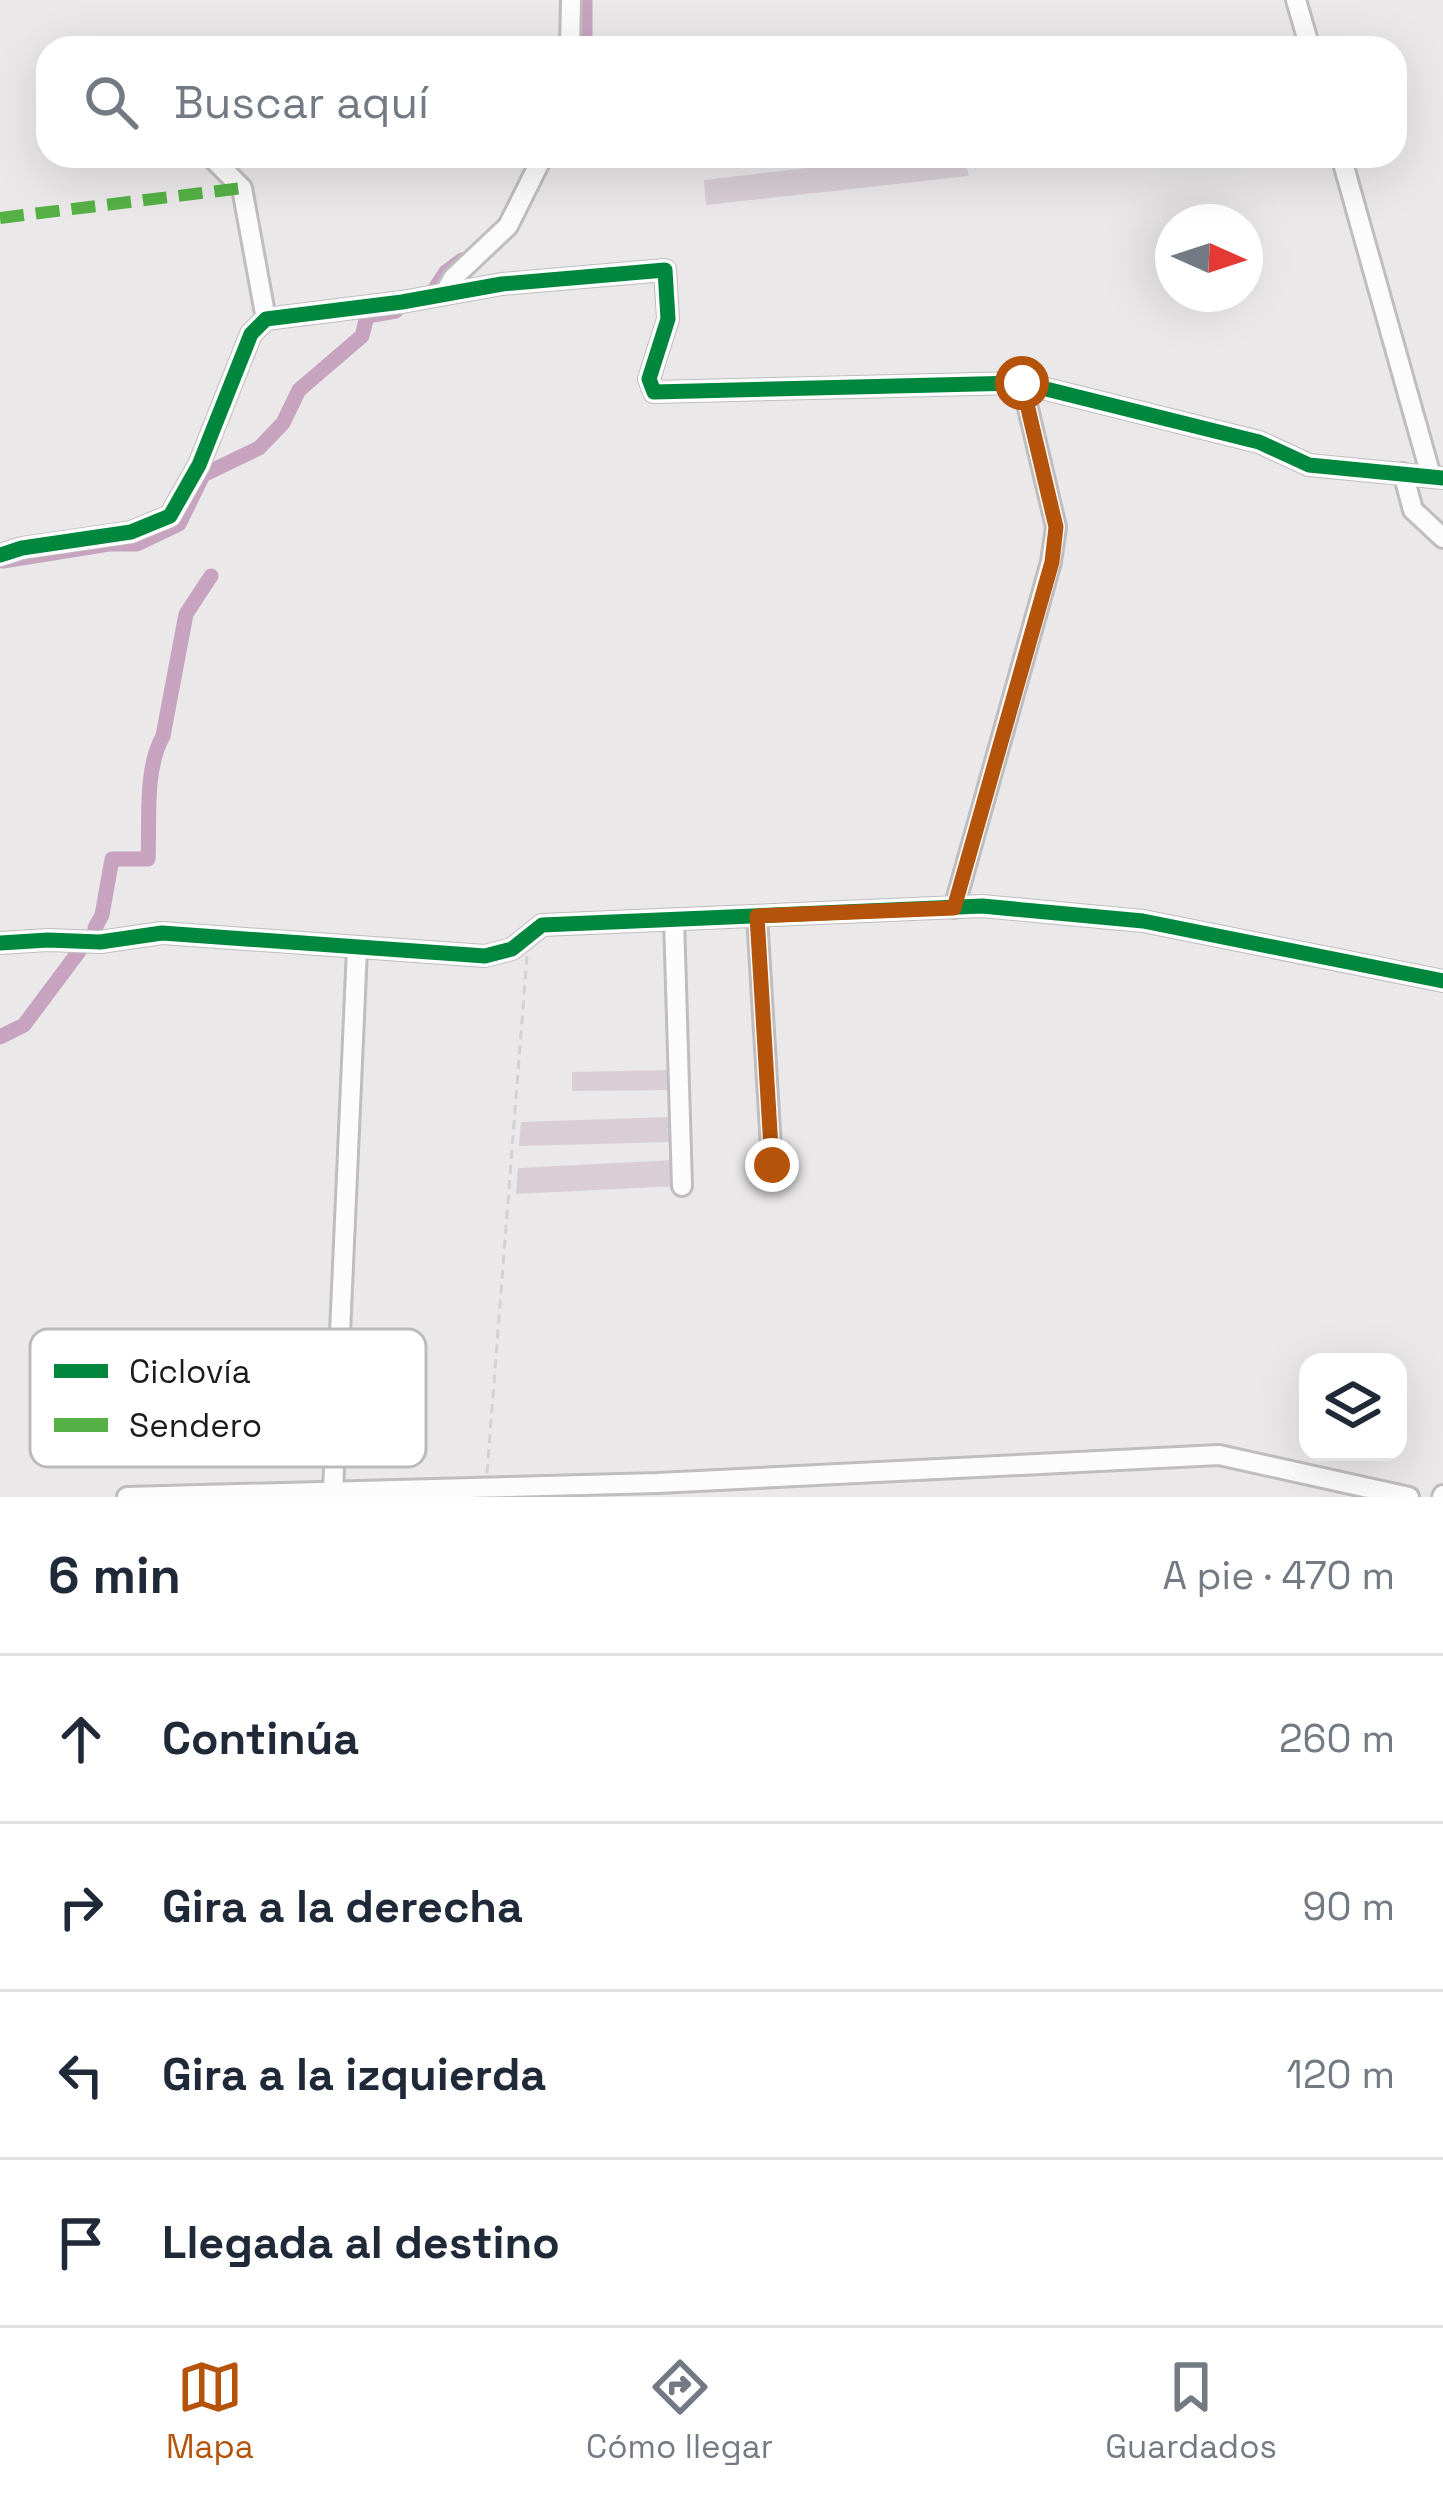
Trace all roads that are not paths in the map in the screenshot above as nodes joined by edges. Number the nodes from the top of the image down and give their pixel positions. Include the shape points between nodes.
1 (571, 0) edge
2 (1296, 0) edge
3 (570, 36) edge
4 (1306, 36) edge
5 (222, 168) edge
6 (537, 168) edge
7 (1344, 168) edge
8 (444, 294) junction
9 (266, 319) junction
10 (1022, 383) junction
11 (1403, 473) junction
12 (1437, 477) edge
13 (1443, 538) edge
14 (0, 555) edge
15 (954, 908) junction
16 (757, 916) junction
17 (674, 919) junction
18 (0, 944) edge
19 (357, 949) junction
20 (1443, 981) edge
21 (772, 1165) dead end
22 (682, 1186) dead end
23 (340, 1329) edge
24 (334, 1467) edge
25 (660, 1490) edge
26 (333, 1491) junction
27 (127, 1497) edge
28 (1409, 1497) edge

1 - 3 street
2 - 4 street
5 - 9 street via 242,188
6 - 8 street via 508,226
7 - 12 street
8 - 9 street
8 - 10 street via 665,270 668,319 649,380 654,392
9 - 14 street via 251,334 200,465 170,516 131,532
10 - 11 street via 1259,442 1309,465
10 - 15 street via 1056,527 1052,562
11 - 12 street
11 - 13 street via 1413,510
15 - 16 street
15 - 20 street via 1143,921
16 - 17 street
16 - 21 street
17 - 19 street via 542,925 512,949 485,956
17 - 22 street
18 - 19 street via 162,933
19 - 23 street
24 - 26 street
25 - 26 street
25 - 28 street via 1219,1455
26 - 27 street

